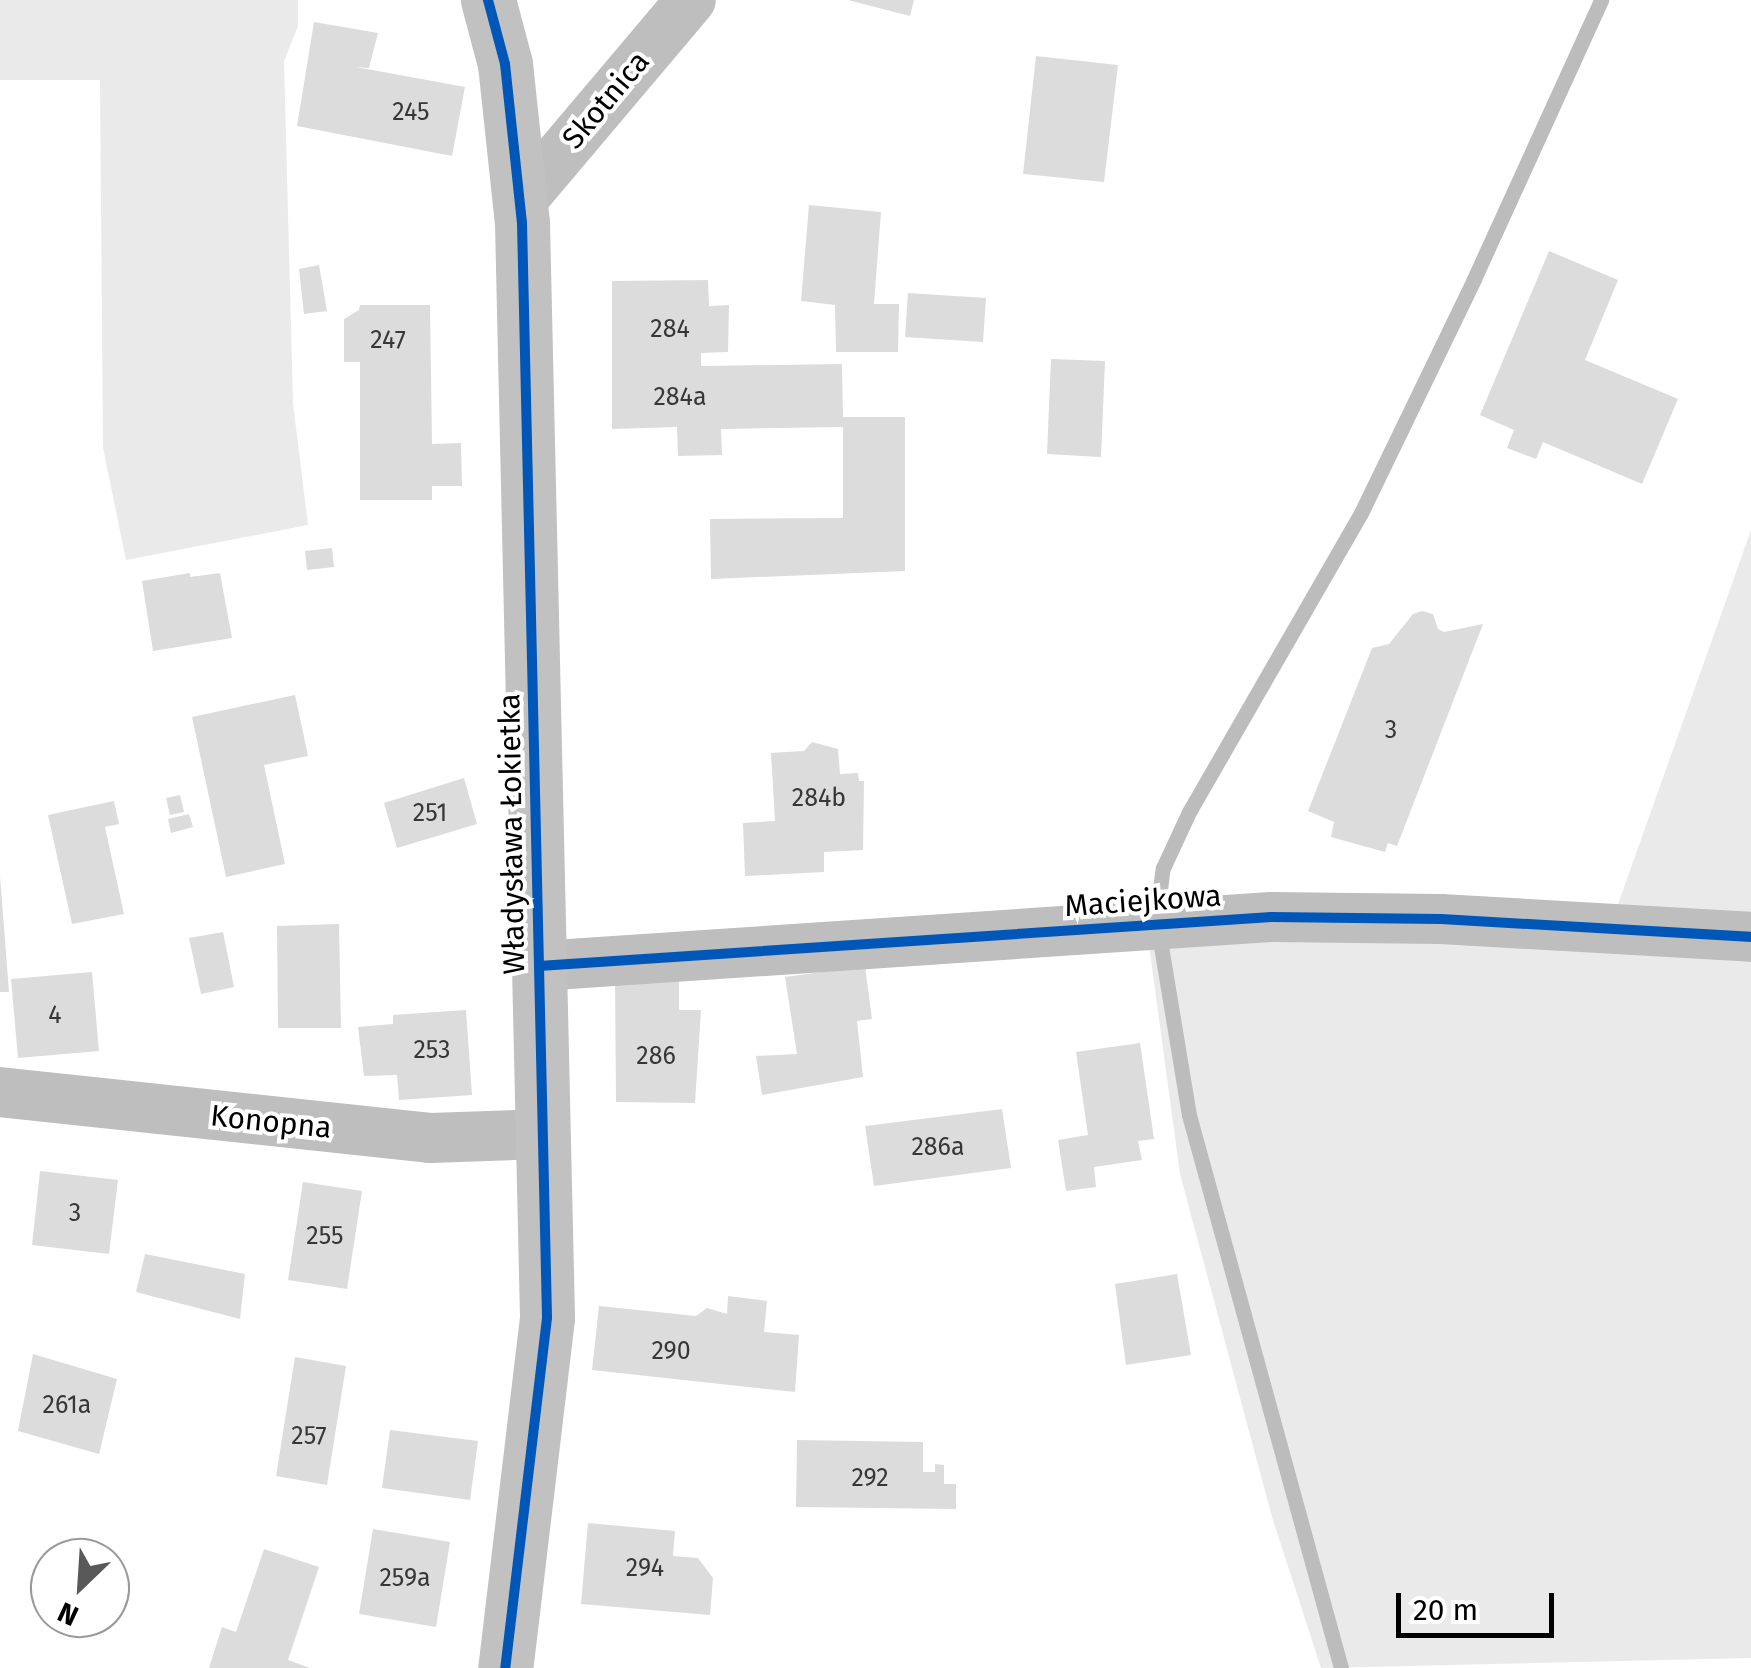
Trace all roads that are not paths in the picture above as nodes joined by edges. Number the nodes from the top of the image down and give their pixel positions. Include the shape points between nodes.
1 (488, 0) edge
2 (692, 0) edge
3 (521, 200) junction
4 (1751, 937) edge
5 (539, 966) junction
6 (0, 1092) edge
7 (542, 1134) junction
8 (505, 1668) edge

1 - 3 street, Władysława Łokietka via 506,64
2 - 3 street, Skotnica
3 - 5 street, Władysława Łokietka
4 - 5 street, Maciejkowa via 1440,919 1271,917
5 - 7 street, Władysława Łokietka
6 - 7 street, Konopna via 430,1138
7 - 8 street, Władysława Łokietka via 547,1318

